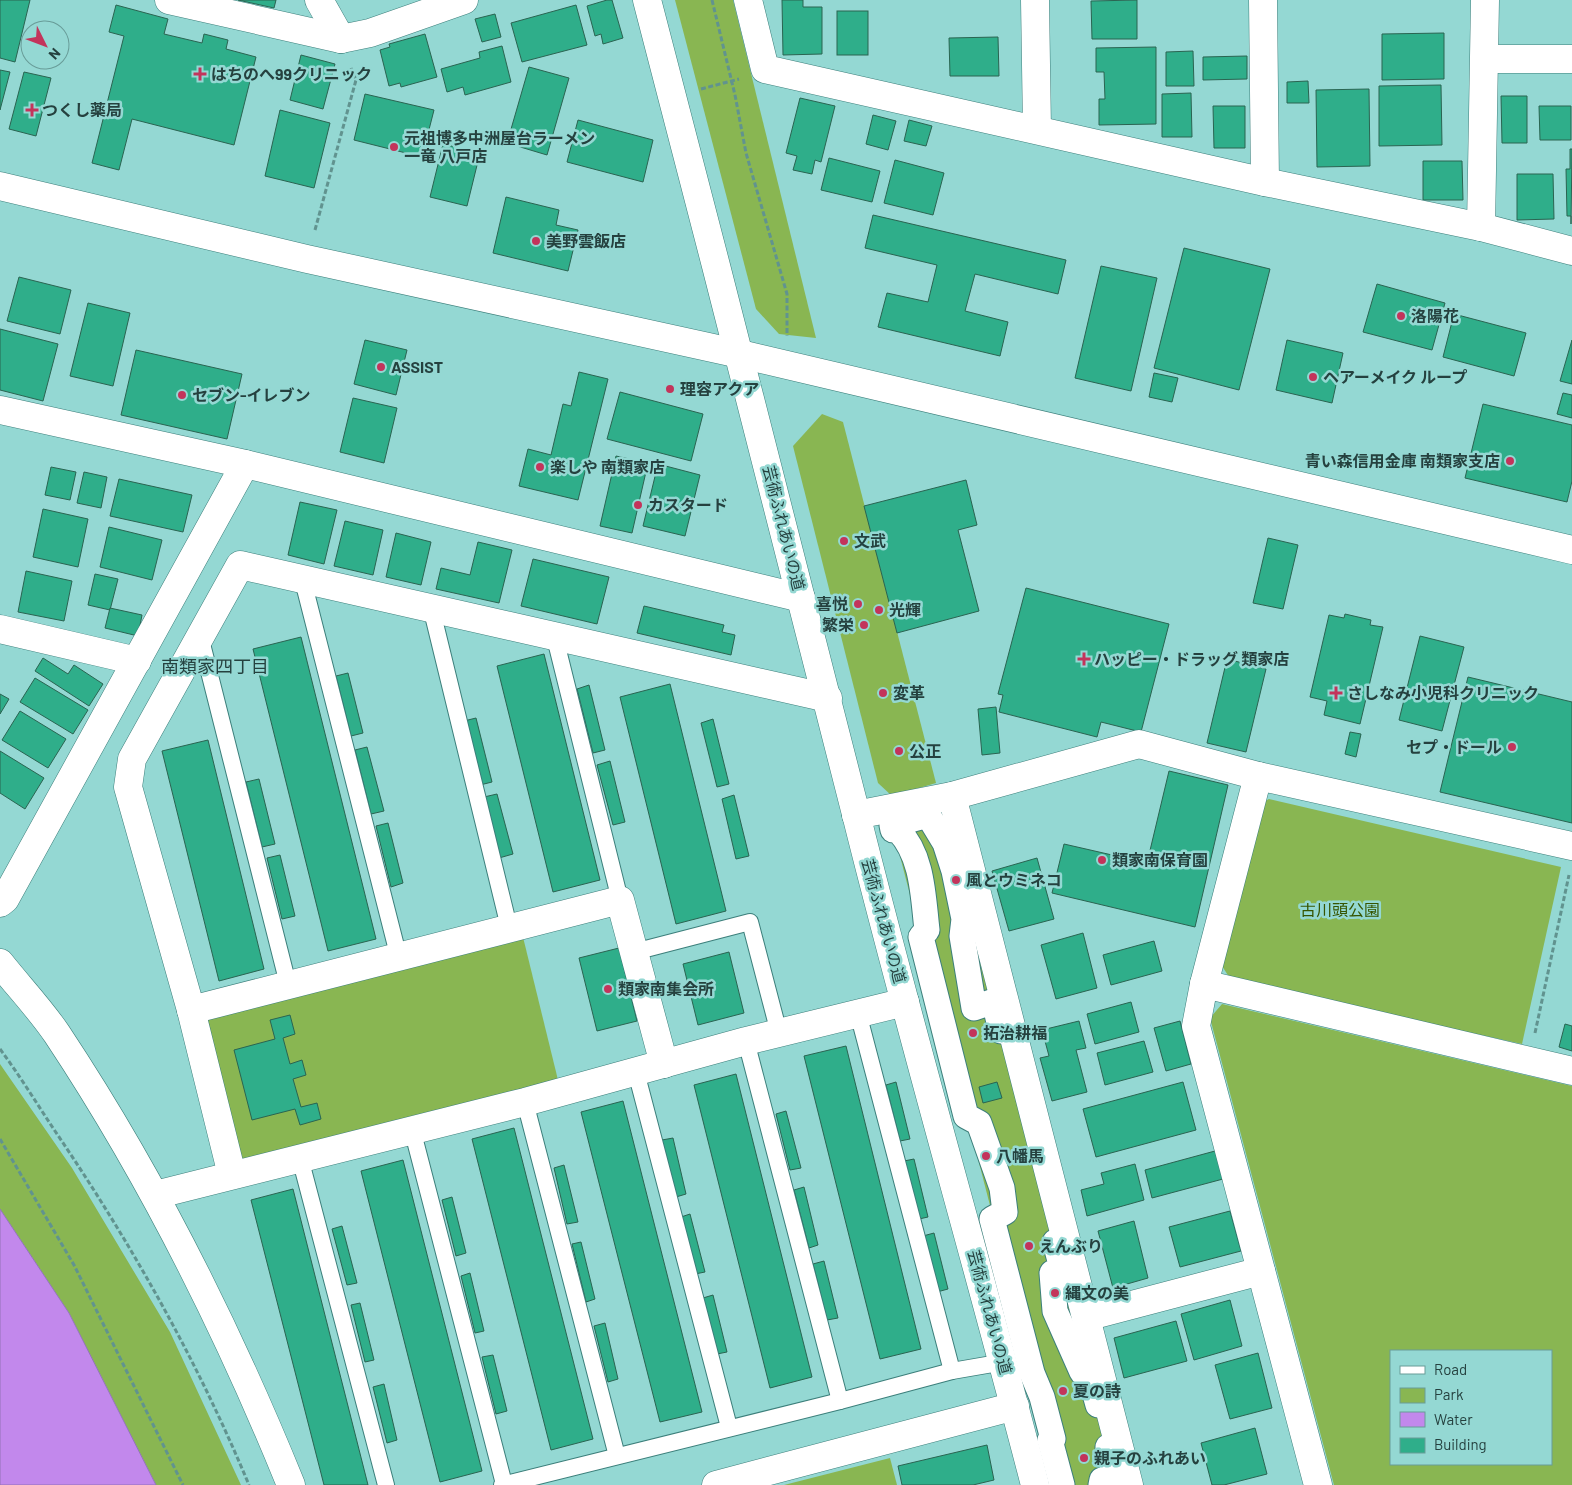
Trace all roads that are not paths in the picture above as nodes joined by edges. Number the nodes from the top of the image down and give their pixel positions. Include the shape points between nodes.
1 (169, 0) edge
2 (318, 0) edge
3 (464, 0) edge
4 (647, 0) edge
5 (748, 0) edge
6 (1035, 0) edge
7 (1263, 0) edge
8 (1485, 0) edge
9 (340, 39) junction
10 (1486, 59) junction
11 (1572, 59) edge
12 (1037, 129) junction
13 (1265, 182) junction
14 (0, 186) edge
15 (1481, 227) junction
16 (1572, 251) edge
17 (740, 354) junction
18 (0, 410) edge
19 (245, 464) junction
20 (1572, 550) edge
21 (302, 577) junction
22 (801, 598) junction
23 (431, 607) junction
24 (0, 629) edge
25 (200, 636) junction
26 (554, 638) junction
27 (137, 661) junction
28 (828, 698) junction
29 (1258, 776) junction
30 (952, 796) junction
31 (856, 815) junction
32 (1571, 857) edge
33 (620, 900) junction
34 (0, 903) edge
35 (509, 927) junction
36 (634, 952) junction
37 (399, 958) junction
38 (0, 963) edge
39 (288, 984) junction
40 (1204, 984) junction
41 (905, 1002) junction
42 (191, 1010) junction
43 (858, 1013) junction
44 (779, 1033) junction
45 (746, 1041) junction
46 (664, 1064) junction
47 (1572, 1071) edge
48 (636, 1072) junction
49 (525, 1102) junction
50 (412, 1129) junction
51 (300, 1158) junction
52 (232, 1175) junction
53 (155, 1195) junction
54 (1260, 1271) junction
55 (1086, 1317) junction
56 (1004, 1362) junction
57 (952, 1371) junction
58 (840, 1401) junction
59 (1014, 1406) junction
60 (729, 1427) junction
61 (617, 1456) junction
62 (292, 1485) edge
63 (386, 1485) edge
64 (503, 1485) edge
65 (716, 1485) edge
66 (1035, 1485) edge
67 (1062, 1485) edge
68 (1101, 1485) edge
69 (1129, 1485) edge
70 (1318, 1485) edge

1 - 9 street
2 - 9 street
3 - 9 street via 370,33
4 - 17 street, 芸術ふれあいの道
5 - 12 street via 765,69
6 - 12 street
7 - 13 street
8 - 10 street
10 - 11 street
10 - 15 street
12 - 13 street
13 - 15 street
14 - 17 street via 307,259
15 - 16 street
17 - 20 street
17 - 22 street, 芸術ふれあいの道
18 - 19 street
19 - 22 street
19 - 27 street
21 - 23 street
21 - 25 street via 240,565
21 - 37 lane
22 - 28 street, 芸術ふれあいの道
23 - 26 street
23 - 35 lane
24 - 27 street
25 - 39 lane
25 - 42 street via 132,759 128,787
26 - 28 street
26 - 33 lane
27 - 34 street
28 - 31 street, 芸術ふれあいの道
29 - 30 street via 1139,744
29 - 32 street
29 - 40 street
30 - 31 street
30 - 55 street
31 - 41 street, 芸術ふれあいの道
33 - 35 street
33 - 36 street
35 - 37 street
36 - 44 lane via 750,922
36 - 46 street
37 - 39 street
38 - 53 street via 56,1033
39 - 42 street
40 - 47 street
40 - 54 street via 1196,1026
41 - 43 street
41 - 56 street, 芸術ふれあいの道
42 - 52 street
43 - 44 street
43 - 57 lane
44 - 45 street
45 - 46 street
45 - 58 lane
46 - 48 street
48 - 49 street
48 - 60 lane
49 - 50 street
49 - 61 lane
50 - 51 street
50 - 64 lane
51 - 52 street
51 - 63 lane
52 - 53 street
53 - 62 street via 259,1404
54 - 55 street
54 - 70 street
55 - 69 street
56 - 57 lane
56 - 59 street, 芸術ふれあいの道
57 - 58 lane
58 - 60 lane
59 - 65 street
59 - 66 street, 芸術ふれあいの道
60 - 61 lane
61 - 64 lane
67 - 68 street via 1050,1440 1053,1439 1048,1418 1032,1373 992,1219 1005,1212 1002,1188 979,1123 966,1116 921,937 927,930 919,867 907,842 898,830 893,830 892,825 928,814 945,843 954,871 964,919 962,936 974,1008 994,1001 1063,1272 1052,1273 1055,1312 1082,1372 1090,1376 1116,1476 1102,1480

